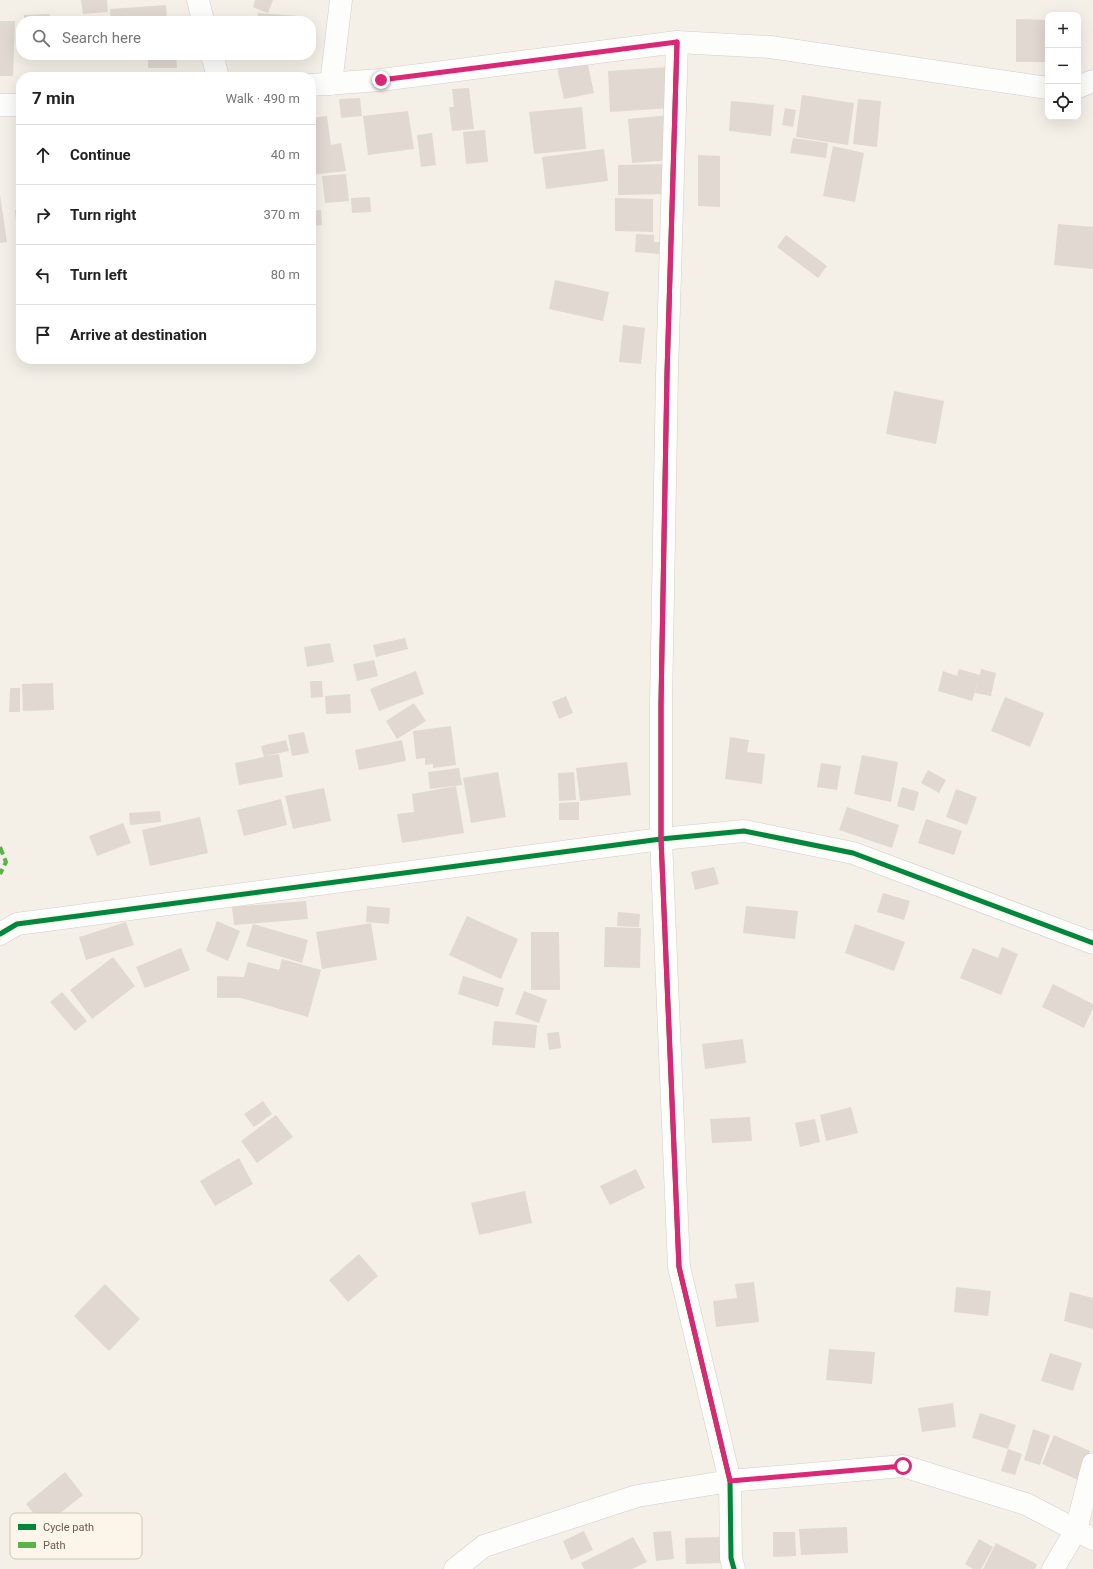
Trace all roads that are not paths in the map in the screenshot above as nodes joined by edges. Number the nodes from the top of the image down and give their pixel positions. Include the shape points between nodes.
1 (198, 0) edge
2 (341, 0) edge
3 (202, 16) edge
4 (677, 42) junction
5 (213, 60) edge
6 (217, 72) edge
7 (1093, 81) edge
8 (321, 84) edge
9 (1081, 86) edge
10 (1045, 88) edge
11 (1081, 92) edge
12 (1093, 93) edge
13 (0, 105) edge
14 (16, 105) edge
15 (661, 839) junction
16 (0, 934) edge
17 (1093, 943) edge
18 (1093, 1464) edge
19 (730, 1481) junction
20 (1084, 1534) edge
21 (455, 1569) edge
22 (734, 1569) edge
23 (1053, 1569) edge

1 - 3 street
2 - 8 street
4 - 8 street via 381,80
4 - 10 street via 770,47
4 - 15 street via 667,390
5 - 6 street
7 - 9 street
11 - 12 street
13 - 14 street
15 - 16 street via 17,924
15 - 17 street via 744,831 853,853
15 - 19 street via 679,1267
18 - 20 street
19 - 20 street via 903,1466 1026,1504
19 - 21 street via 637,1496 484,1546
19 - 22 street via 731,1558
20 - 23 street

